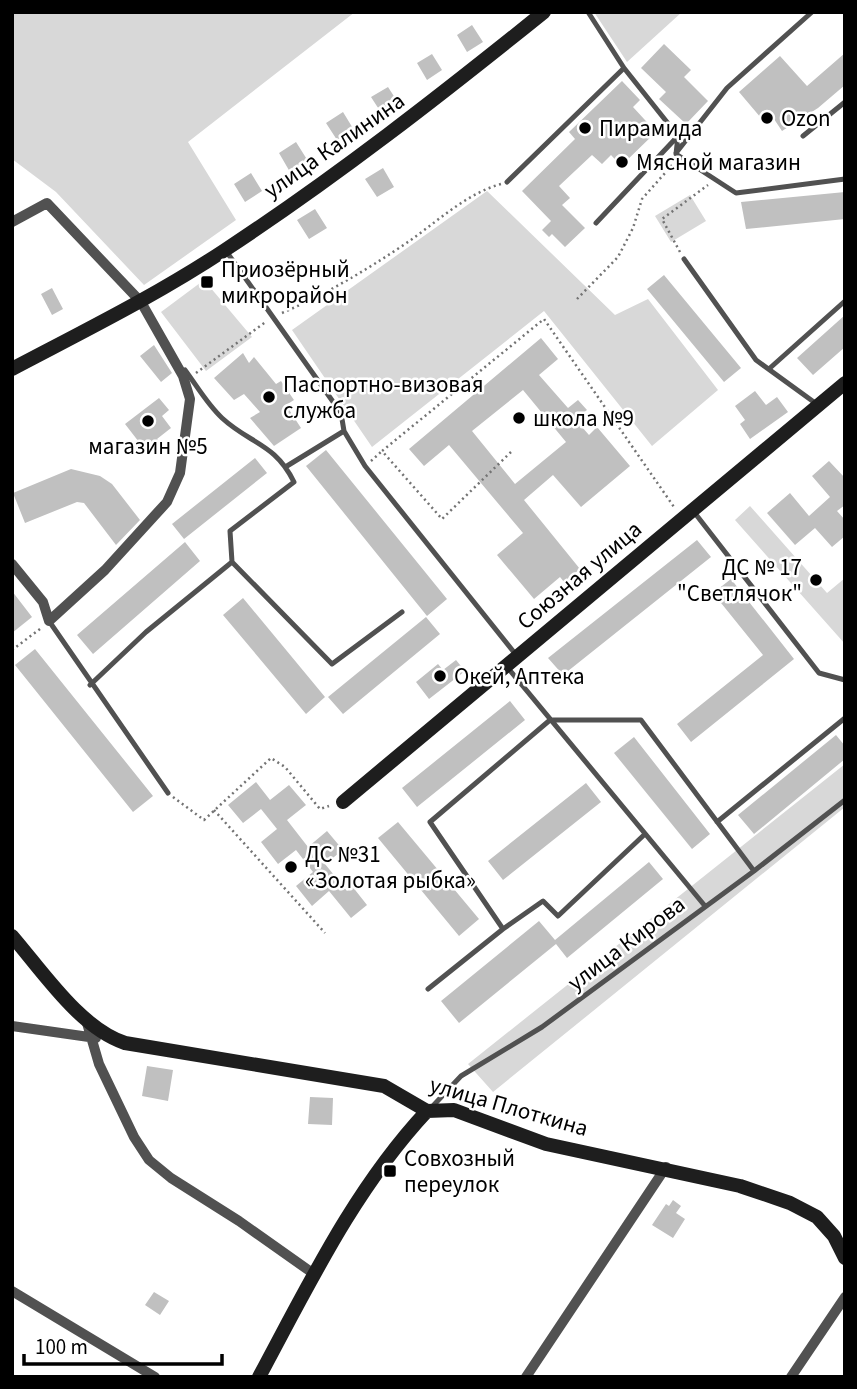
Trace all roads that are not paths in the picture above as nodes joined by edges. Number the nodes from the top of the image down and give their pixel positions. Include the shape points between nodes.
1 (544, 12) edge
2 (588, 12) edge
3 (812, 12) edge
4 (624, 68) junction
5 (845, 102) edge
6 (678, 136) junction
7 (803, 136) dead end
8 (678, 155) junction
9 (845, 180) edge
10 (507, 182) road end
11 (12, 222) edge
12 (596, 223) dead end
13 (225, 250) junction
14 (684, 259) road end
15 (845, 301) edge
16 (141, 302) junction
17 (161, 341) junction
18 (12, 369) edge
19 (770, 369) junction
20 (845, 383) edge
21 (818, 405) junction
22 (344, 431) junction
23 (287, 466) junction
24 (687, 514) junction
25 (232, 562) junction
26 (12, 564) edge
27 (402, 612) dead end
28 (49, 621) junction
29 (517, 656) junction
30 (506, 666) junction
31 (845, 680) edge
32 (90, 685) junction
33 (845, 718) edge
34 (550, 720) junction
35 (168, 793) road end
36 (845, 800) edge
37 (343, 802) road end
38 (717, 822) junction
39 (645, 835) junction
40 (754, 872) junction
41 (705, 906) junction
42 (503, 929) junction
43 (12, 936) edge
44 (428, 989) dead end
45 (12, 1026) edge
46 (90, 1030) junction
47 (427, 1111) junction
48 (666, 1167) junction
49 (845, 1258) edge
50 (314, 1274) junction
51 (12, 1291) edge
52 (845, 1297) edge
53 (155, 1377) edge
54 (259, 1377) edge
55 (526, 1377) edge
56 (791, 1377) edge

1 - 13 street, улица Калинина via 424,109
2 - 4 lane
3 - 8 lane via 727,88
4 - 6 lane
4 - 10 lane
5 - 7 lane
6 - 8 lane
6 - 12 lane
8 - 9 lane via 736,193
11 - 16 street via 47,203
13 - 16 street, улица Калинина
13 - 22 lane via 341,413
14 - 19 lane via 756,360
15 - 19 lane
16 - 17 street
16 - 18 street, улица Калинина
17 - 23 lane via 222,418 264,444
17 - 28 street via 183,376 190,399 180,473 167,502 105,570
19 - 21 lane
20 - 21 street, Союзная улица
21 - 24 street, Союзная улица
22 - 23 lane
22 - 29 lane via 365,466
23 - 25 lane via 294,482 230,531
24 - 29 street, Союзная улица
24 - 31 lane via 820,673
25 - 27 lane via 332,664
25 - 32 lane
26 - 28 street via 43,602
28 - 32 lane
29 - 30 street, Союзная улица
30 - 34 lane
30 - 37 street, Союзная улица
32 - 35 lane
33 - 38 lane
34 - 38 lane via 641,720
34 - 39 lane
34 - 42 lane via 430,822
36 - 40 lane, улица Кирова
38 - 40 lane
39 - 41 lane
39 - 42 lane via 558,916 543,901
40 - 41 lane, улица Кирова
41 - 47 lane, улица Кирова via 542,1027 461,1076
42 - 44 lane
43 - 46 street, улица Плоткина
45 - 46 street
46 - 47 street, улица Плоткина via 125,1043 384,1086
46 - 50 street via 99,1063 149,1160
47 - 48 street, улица Плоткина via 454,1110 526,1138
47 - 50 street via 360,1196
48 - 49 street, улица Плоткина via 771,1196 807,1211 825,1224
48 - 55 street
50 - 54 street
51 - 53 street
52 - 56 street

